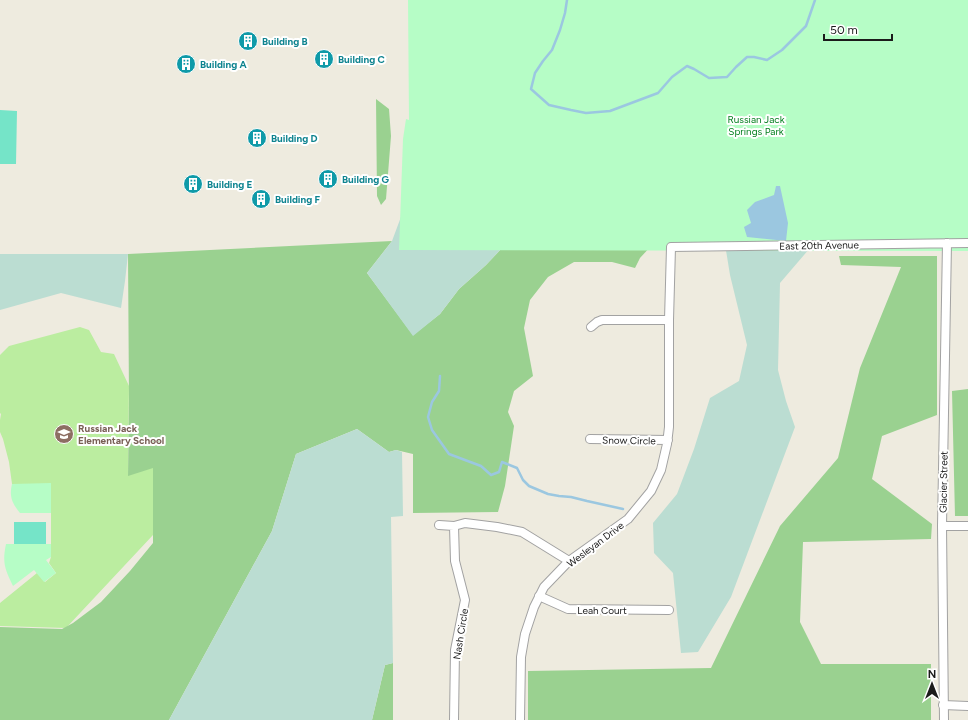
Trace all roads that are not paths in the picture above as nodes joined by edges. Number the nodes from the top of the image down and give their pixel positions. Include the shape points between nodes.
1 (947, 244) junction
2 (968, 244) edge
3 (671, 247) joint
4 (669, 320) junction
5 (591, 327) dead end
6 (590, 439) dead end
7 (668, 440) junction
8 (439, 525) dead end
9 (454, 526) junction
10 (942, 526) junction
11 (968, 526) edge
12 (569, 561) junction
13 (539, 596) junction
14 (669, 610) dead end
15 (943, 705) junction
16 (968, 706) edge
17 (454, 720) edge
18 (520, 720) edge
19 (944, 720) edge

1 - 2 street, East 20th Avenue
1 - 3 street, East 20th Avenue
1 - 10 street, Glacier Street
3 - 4 street, Wesleyan Drive
4 - 5 street via 602,320
4 - 7 street, Wesleyan Drive
6 - 7 street, Snow Circle
7 - 12 street, Wesleyan Drive via 661,470 651,491 628,519
8 - 9 street
9 - 12 street via 465,523 522,532
9 - 17 street, Nash Circle via 455,561 465,600 455,650
10 - 11 street
10 - 15 street, Glacier Street
12 - 13 street, Wesleyan Drive via 544,587
13 - 14 street, Leah Court via 568,610
13 - 18 street, Wesleyan Drive via 525,634 521,657
15 - 16 street
15 - 19 street, Glacier Street

